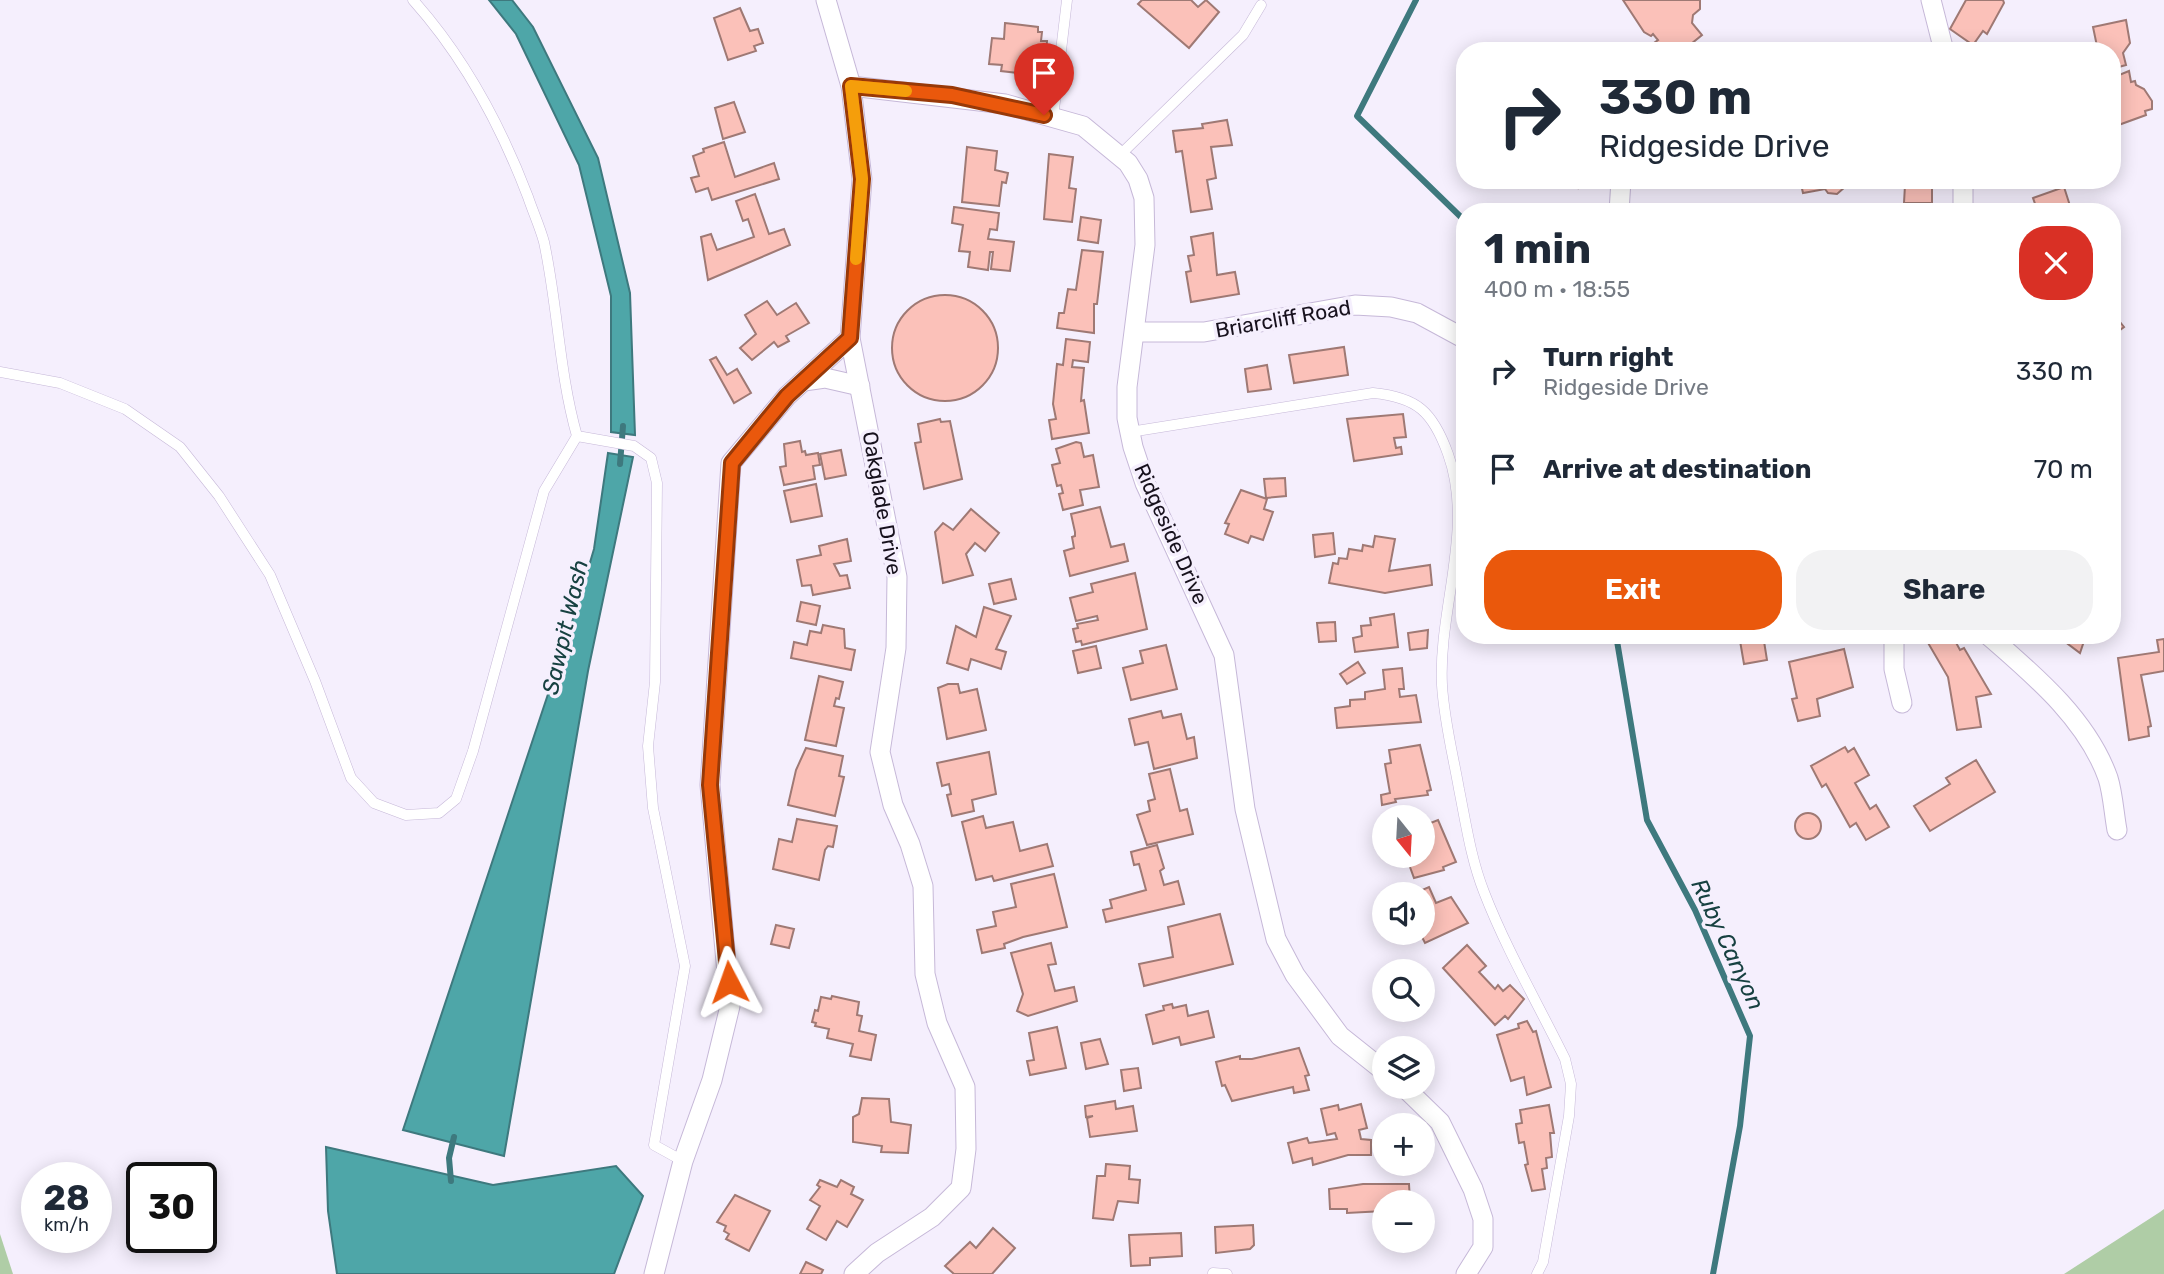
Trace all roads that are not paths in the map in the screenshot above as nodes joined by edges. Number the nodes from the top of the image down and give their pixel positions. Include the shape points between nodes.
1 (413, 0) edge
2 (826, 0) edge
3 (1067, 0) edge
4 (1931, 0) edge
5 (1261, 5) dead end
6 (1942, 42) edge
7 (851, 86) junction
8 (1053, 118) junction
9 (1120, 155) junction
10 (1135, 332) junction
11 (1456, 334) edge
12 (850, 338) junction
13 (0, 372) edge
14 (804, 381) junction
15 (860, 386) junction
16 (1130, 432) junction
17 (577, 436) junction
18 (1456, 523) edge
19 (1456, 541) edge
20 (1894, 644) edge
21 (1998, 644) edge
22 (1902, 703) dead end
23 (2116, 831) dead end
24 (1372, 1061) edge
25 (1416, 1099) edge
26 (683, 1161) junction
27 (1213, 1273) edge
28 (654, 1274) edge
29 (854, 1274) edge
30 (1227, 1274) edge
31 (1466, 1274) edge
32 (1537, 1274) edge

1 - 17 lane via 479,90 522,182 543,240 560,334 564,392
2 - 7 street, Oakglade Drive
3 - 8 lane
4 - 6 street
5 - 9 lane via 1244,35
7 - 8 street, Ridgeside Drive via 952,95
7 - 12 street, Oakglade Drive via 862,179
8 - 9 street, Ridgeside Drive via 1083,126
9 - 10 street, Ridgeside Drive via 1138,179 1144,198 1145,245
10 - 11 street, Briarcliff Road via 1204,332 1355,305 1417,313
10 - 16 street, Ridgeside Drive via 1127,387
12 - 14 street
12 - 15 street, Oakglade Drive
13 - 17 lane via 60,383 125,409 180,447 219,496 270,575 351,778 374,803 406,815 439,813 456,799 544,491
14 - 15 street via 825,378
14 - 26 street via 732,463 710,785 730,1006 712,1080
15 - 29 street, Oakglade Drive via 897,577 896,648 880,752 893,805 923,886 925,974 937,1023 965,1087 966,1149 961,1188 933,1217 877,1253
16 - 18 lane via 1373,393 1400,396 1422,408 1435,424 1449,457
16 - 24 street, Ridgeside Drive via 1145,483 1224,655 1245,808 1276,939 1295,975 1340,1036
17 - 26 lane via 634,446 651,458 657,483 655,682 648,746 653,808 685,966 654,1145
19 - 32 lane via 1442,685 1474,863 1484,893 1565,1059 1571,1084
20 - 22 street
21 - 23 street via 2035,676 2083,730 2108,778
25 - 31 street via 1440,1122 1474,1189 1483,1219 1483,1247
26 - 28 street
27 - 30 lane

